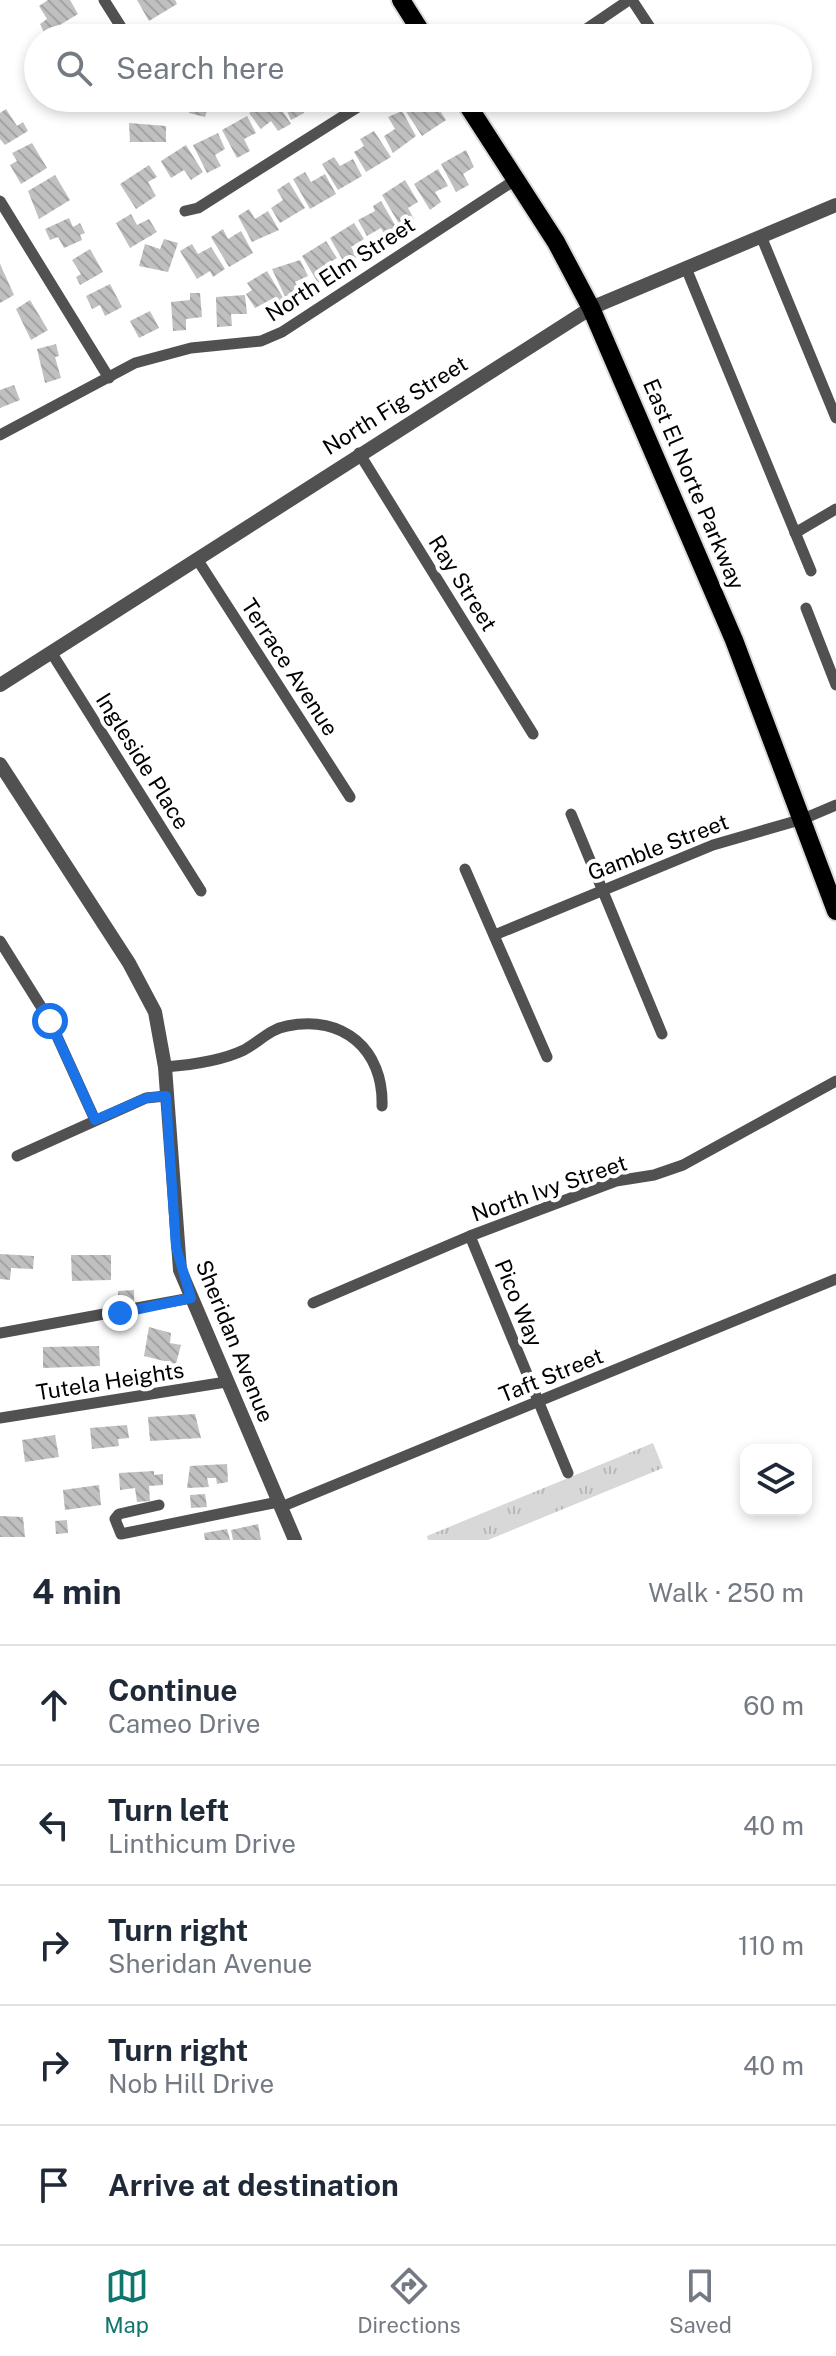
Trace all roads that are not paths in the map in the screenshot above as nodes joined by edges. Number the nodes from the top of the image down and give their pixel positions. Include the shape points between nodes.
1 (104, 0) edge
2 (401, 0) edge
3 (630, 0) edge
4 (119, 24) edge
5 (416, 24) edge
6 (594, 24) edge
7 (647, 24) edge
8 (350, 112) edge
9 (472, 112) edge
10 (515, 180) junction
11 (0, 201) edge
12 (836, 205) edge
13 (185, 211) dead end
14 (761, 236) junction
15 (686, 268) junction
16 (591, 308) junction
17 (109, 378) junction
18 (836, 418) edge
19 (0, 435) edge
20 (359, 453) junction
21 (836, 509) edge
22 (795, 533) junction
23 (197, 559) junction
24 (811, 571) dead end
25 (806, 608) dead end
26 (51, 652) junction
27 (0, 685) edge
28 (836, 685) edge
29 (533, 734) dead end
30 (0, 764) edge
31 (350, 797) dead end
32 (836, 805) edge
33 (571, 814) dead end
34 (803, 819) junction
35 (465, 869) dead end
36 (601, 889) junction
37 (201, 891) dead end
38 (836, 911) edge
39 (497, 934) junction
40 (0, 941) edge
41 (662, 1034) dead end
42 (547, 1057) dead end
43 (165, 1067) junction
44 (836, 1081) edge
45 (166, 1096) junction
46 (382, 1106) dead end
47 (95, 1120) junction
48 (17, 1156) dead end
49 (470, 1236) junction
50 (836, 1279) edge
51 (191, 1298) junction
52 (313, 1303) dead end
53 (0, 1333) edge
54 (226, 1382) junction
55 (538, 1402) junction
56 (0, 1418) edge
57 (568, 1473) dead end
58 (159, 1505) dead end
59 (280, 1505) junction
60 (295, 1540) edge

1 - 4 street
2 - 5 main road
3 - 6 street
3 - 7 street
8 - 13 street via 198,208
9 - 10 main road, East El Norte Parkway
10 - 16 main road, East El Norte Parkway
10 - 17 street, North Elm Street via 272,337 238,346 191,348 135,363
11 - 17 street
12 - 14 street, North Fig Street
14 - 15 street, North Fig Street
14 - 18 street
15 - 16 street, North Fig Street
15 - 22 street
16 - 20 street, North Fig Street
16 - 34 main road, East El Norte Parkway via 734,640
17 - 19 street, North Elm Street
20 - 23 street, North Fig Street
20 - 29 street, Ray Street
21 - 22 street
22 - 24 street
23 - 26 street, North Fig Street
23 - 31 street, Terrace Avenue
25 - 28 street
26 - 27 street, North Fig Street
26 - 37 street, Ingleside Place
30 - 43 street, Sheridan Avenue via 149,997
32 - 34 street, Gamble Street
33 - 36 street
34 - 36 street, Gamble Street via 713,845
34 - 38 main road, East El Norte Parkway
35 - 39 street
36 - 39 street, Gamble Street
36 - 41 street
39 - 42 street
40 - 47 street via 50,1021
43 - 45 street, Sheridan Avenue
43 - 46 street via 219,1058 284,1026 314,1022 341,1029 362,1043 383,1086
44 - 49 street, North Ivy Street via 683,1165 616,1181
45 - 47 street via 146,1098
45 - 51 street, Sheridan Avenue via 176,1247
47 - 48 street
49 - 52 street, North Ivy Street
49 - 55 street, Pico Way
50 - 55 street, Taft Street
51 - 53 street
51 - 54 street, Sheridan Avenue
54 - 56 street, Tutela Heights
54 - 59 street, Sheridan Avenue
55 - 57 street, Pico Way
55 - 59 street, Taft Street
58 - 59 street, Taft Street via 119,1514 115,1519 121,1534
59 - 60 street, Sheridan Avenue

